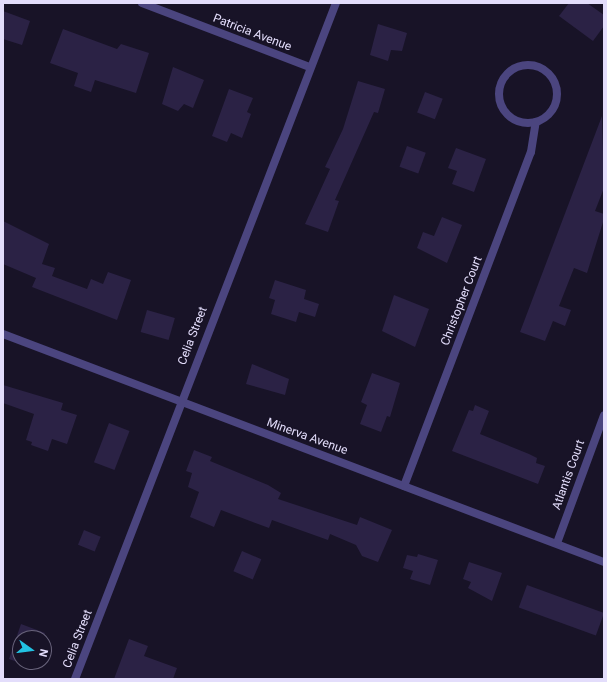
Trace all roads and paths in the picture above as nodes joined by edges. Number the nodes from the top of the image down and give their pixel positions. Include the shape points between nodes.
1 (142, 3) edge
2 (336, 3) edge
3 (310, 67) junction
4 (536, 122) junction
5 (3, 334) edge
6 (180, 403) junction
7 (604, 416) edge
8 (404, 486) junction
9 (557, 543) junction
10 (604, 562) edge
11 (75, 679) edge

1 - 3 street, Patricia Avenue
2 - 3 street, Celia Street
3 - 6 street, Celia Street
4 - 4 street via 553,108 555,86 541,68 519,66 502,80 500,102 514,119
4 - 8 street, Christopher Court via 531,152
5 - 6 street, Minerva Avenue
6 - 8 street, Minerva Avenue
6 - 11 street, Celia Street
7 - 9 street, Atlantis Court
8 - 9 street, Minerva Avenue
9 - 10 street, Minerva Avenue

